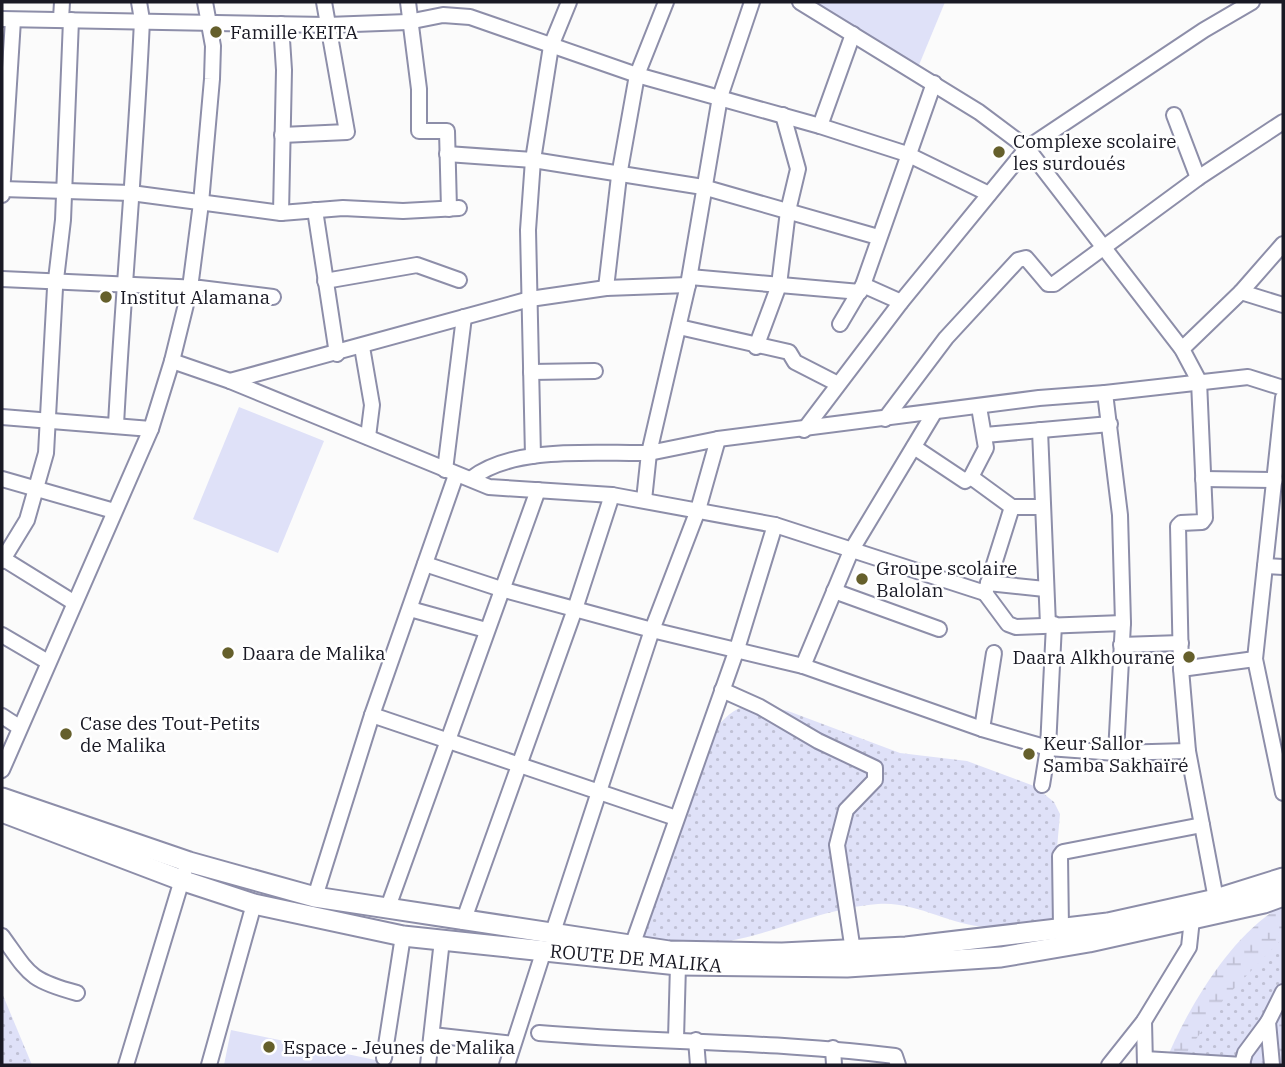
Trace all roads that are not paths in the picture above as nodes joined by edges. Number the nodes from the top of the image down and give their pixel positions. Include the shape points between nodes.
1 (62, 2) edge
2 (139, 2) edge
3 (205, 2) edge
4 (324, 2) edge
5 (408, 2) edge
6 (476, 2) edge
7 (569, 2) edge
8 (666, 2) edge
9 (752, 2) edge
10 (800, 2) edge
11 (1252, 2) edge
12 (470, 17) junction
13 (7, 20) edge
14 (66, 20) junction
15 (142, 20) junction
16 (208, 22) junction
17 (408, 22) junction
18 (281, 24) junction
19 (327, 25) junction
20 (853, 34) junction
21 (551, 46) junction
22 (637, 75) junction
23 (933, 83) junction
24 (720, 97) junction
25 (783, 115) junction
26 (1174, 115) dead end
27 (1283, 122) edge
28 (820, 125) junction
29 (282, 135) junction
30 (1027, 148) junction
31 (447, 153) junction
32 (907, 155) junction
33 (533, 160) junction
34 (619, 176) junction
35 (1198, 178) junction
36 (703, 187) junction
37 (2, 189) edge
38 (65, 189) junction
39 (131, 194) junction
40 (989, 194) junction
41 (2, 195) edge
42 (201, 203) junction
43 (315, 210) junction
44 (788, 211) junction
45 (281, 213) junction
46 (878, 237) junction
47 (1283, 244) edge
48 (1102, 247) junction
49 (2, 279) edge
50 (459, 280) dead end
51 (325, 281) junction
52 (689, 281) junction
53 (56, 282) junction
54 (123, 284) junction
55 (779, 285) junction
56 (190, 288) junction
57 (606, 288) junction
58 (861, 289) junction
59 (1241, 292) junction
60 (273, 297) dead end
61 (530, 299) junction
62 (901, 302) junction
63 (1283, 306) edge
64 (464, 317) junction
65 (840, 324) dead end
66 (679, 327) junction
67 (362, 347) junction
68 (756, 347) junction
69 (1182, 349) junction
70 (337, 354) junction
71 (172, 361) junction
72 (531, 372) junction
73 (595, 372) dead end
74 (230, 381) junction
75 (1199, 381) junction
76 (838, 384) junction
77 (1283, 388) edge
78 (1105, 393) junction
79 (1283, 398) edge
80 (979, 407) junction
81 (934, 413) junction
82 (2, 417) edge
83 (49, 419) junction
84 (885, 419) junction
85 (1110, 424) junction
86 (116, 425) junction
87 (151, 429) junction
88 (804, 430) junction
89 (1040, 430) junction
90 (985, 435) junction
91 (368, 438) junction
92 (718, 439) junction
93 (915, 447) junction
94 (649, 453) junction
95 (533, 456) junction
96 (451, 473) junction
97 (971, 477) junction
98 (472, 478) junction
99 (2, 479) edge
100 (1203, 479) junction
101 (1275, 480) junction
102 (538, 490) junction
103 (38, 491) junction
104 (612, 495) junction
105 (644, 500) junction
106 (1278, 503) edge
107 (1012, 507) junction
108 (1043, 507) junction
109 (698, 510) junction
110 (114, 511) junction
111 (775, 525) junction
112 (851, 551) junction
113 (2, 559) edge
114 (425, 564) junction
115 (1265, 566) junction
116 (1283, 567) edge
117 (987, 588) junction
118 (501, 589) junction
119 (1045, 589) junction
120 (834, 590) junction
121 (74, 602) junction
122 (410, 609) junction
123 (575, 609) junction
124 (1123, 623) junction
125 (1051, 624) junction
126 (939, 629) dead end
127 (486, 630) junction
128 (652, 630) junction
129 (2, 635) edge
130 (1181, 643) junction
131 (1121, 645) junction
132 (737, 649) junction
133 (994, 653) dead end
134 (1255, 659) junction
135 (48, 662) junction
136 (803, 666) junction
137 (1181, 668) junction
138 (722, 690) junction
139 (2, 716) edge
140 (372, 716) junction
141 (19, 727) junction
142 (982, 729) junction
143 (448, 739) junction
144 (1048, 748) junction
145 (1188, 751) junction
146 (1116, 752) junction
147 (521, 764) junction
148 (2, 770) edge
149 (1042, 786) dead end
150 (598, 791) junction
151 (1283, 793) edge
152 (3, 811) edge
153 (676, 818) junction
154 (1202, 825) junction
155 (185, 871) junction
156 (1283, 878) edge
157 (1283, 896) edge
158 (315, 897) junction
159 (1216, 899) junction
160 (254, 904) junction
161 (387, 910) junction
162 (1192, 919) junction
163 (463, 922) junction
164 (1060, 929) junction
165 (2, 936) edge
166 (403, 936) junction
167 (442, 940) junction
168 (548, 943) junction
169 (632, 946) junction
170 (853, 951) junction
171 (678, 965) junction
172 (77, 992) dead end
173 (1283, 992) edge
174 (1144, 1021) junction
175 (1268, 1022) junction
176 (538, 1032) dead end
177 (432, 1035) junction
178 (676, 1039) junction
179 (696, 1040) junction
180 (513, 1044) junction
181 (833, 1048) junction
182 (384, 1058) dead end
183 (1145, 1062) edge
184 (1243, 1064) edge
185 (126, 1065) edge
186 (209, 1065) edge
187 (428, 1065) edge
188 (507, 1065) edge
189 (698, 1065) edge
190 (834, 1065) edge
191 (898, 1065) edge
192 (1109, 1065) edge
193 (1272, 1065) edge

1 - 14 street
2 - 15 street
3 - 16 street
4 - 19 street
5 - 17 street
6 - 12 street
7 - 21 street
8 - 22 street
9 - 24 street
10 - 20 street
11 - 30 street
12 - 17 street via 443,15
12 - 21 street
13 - 14 street
13 - 37 street
14 - 15 street
14 - 38 street
15 - 16 street
15 - 39 street
16 - 18 street
16 - 42 street via 212,79
17 - 19 street
17 - 31 street via 419,89 419,131 447,131
18 - 19 street
18 - 29 street
19 - 29 street via 347,132
20 - 23 street
20 - 28 street
21 - 22 street
21 - 33 street
22 - 24 street
22 - 34 street
23 - 30 street
23 - 32 street
24 - 25 street
24 - 36 street
25 - 28 street
25 - 44 street via 799,169
26 - 35 street
27 - 35 street
28 - 32 street
29 - 45 street
30 - 40 street
30 - 48 street
31 - 33 street
31 - 43 street via 454,208
32 - 40 street
32 - 46 street
33 - 34 street
33 - 61 street
34 - 36 street
34 - 57 street
35 - 48 street
36 - 44 street
36 - 52 street
37 - 38 street
37 - 41 street
38 - 39 street
38 - 53 street
39 - 42 street
39 - 54 street
40 - 62 street
42 - 45 street
42 - 56 street
43 - 45 street
43 - 51 street
44 - 46 street
44 - 55 street
46 - 58 street
47 - 59 street
48 - 69 street
48 - 84 street via 1054,284 1048,284 1026,258 1017,260 946,338
49 - 53 street
50 - 51 street via 417,265
51 - 70 street
52 - 55 street
52 - 57 street
52 - 66 street
53 - 54 street
53 - 83 street
54 - 56 street
54 - 86 street
55 - 58 street
55 - 68 street
56 - 60 street
56 - 71 street
57 - 61 street
58 - 62 street
58 - 65 street
59 - 63 street
59 - 69 street
61 - 64 street
61 - 72 street
62 - 76 street
64 - 67 street
64 - 96 street
66 - 68 street
66 - 94 street
67 - 70 street
67 - 91 street via 372,405
68 - 76 street via 789,352 795,362
69 - 75 street
70 - 74 street
71 - 74 street
71 - 87 street
72 - 73 street
72 - 95 street
74 - 91 street
75 - 77 street via 1248,377
75 - 78 street
75 - 100 street
76 - 88 street
78 - 80 street
78 - 85 street
79 - 101 street
80 - 81 street
80 - 90 street
81 - 84 street
81 - 93 street
82 - 83 street
83 - 86 street
83 - 103 street
84 - 88 street
85 - 89 street
85 - 124 street via 1119,489
86 - 87 street
87 - 110 street
88 - 92 street
89 - 90 street
89 - 108 street
90 - 97 street via 985,454
91 - 96 street
92 - 94 street
92 - 109 street
93 - 97 street via 965,481
93 - 112 street
94 - 95 street
94 - 105 street
95 - 98 street via 489,468
96 - 98 street
96 - 114 street
97 - 107 street
98 - 102 street via 489,486
99 - 103 street
100 - 101 street
100 - 130 street via 1204,521 1178,526
101 - 106 street
102 - 104 street
102 - 118 street
103 - 110 street
103 - 113 street via 27,520
104 - 105 street
104 - 123 street
105 - 109 street
106 - 115 street
107 - 108 street
107 - 117 street
108 - 119 street
109 - 111 street
109 - 128 street
110 - 121 street
111 - 112 street
111 - 132 street
112 - 117 street
112 - 120 street
113 - 121 street
114 - 118 street
114 - 122 street
115 - 116 street
115 - 134 street
117 - 119 street
117 - 125 street via 1008,624
118 - 123 street
118 - 127 street
119 - 125 street
120 - 126 street
120 - 136 street
121 - 135 street
122 - 127 street
122 - 140 street
123 - 128 street
123 - 147 street
124 - 125 street
124 - 131 street
125 - 144 street
127 - 143 street
128 - 132 street
128 - 150 street
129 - 135 street
130 - 131 street
130 - 137 street
131 - 146 street
132 - 136 street
132 - 138 street
133 - 142 street
134 - 137 street
134 - 151 street
135 - 141 street
136 - 142 street
137 - 145 street
138 - 153 street
138 - 170 street via 875,768 875,780 846,810 837,845
139 - 141 street
140 - 143 street
140 - 158 street
141 - 148 street
142 - 144 street
143 - 147 street
143 - 161 street
144 - 146 street
144 - 149 street
145 - 146 street
145 - 154 street
147 - 150 street
147 - 163 street
150 - 153 street
150 - 168 street
152 - 155 main road, ROUTE DE MALIKA
153 - 169 street
154 - 159 street
154 - 164 street via 1063,852
155 - 158 main road, ROUTE DE MALIKA
155 - 160 main road, ROUTE DE MALIKA
155 - 185 street
156 - 159 main road, ROUTE DE MALIKA
157 - 162 main road, ROUTE DE MALIKA
158 - 161 main road, ROUTE DE MALIKA
159 - 164 main road, ROUTE DE MALIKA
160 - 166 main road, ROUTE DE MALIKA
160 - 186 street
161 - 163 main road, ROUTE DE MALIKA
162 - 171 main road, ROUTE DE MALIKA via 1001,957 847,967
162 - 174 street via 1189,947
163 - 168 main road, ROUTE DE MALIKA
164 - 170 main road, ROUTE DE MALIKA
165 - 172 street via 43,984
166 - 167 main road, ROUTE DE MALIKA
166 - 182 street
167 - 168 main road, ROUTE DE MALIKA
167 - 177 street
168 - 169 main road, ROUTE DE MALIKA
168 - 171 main road, ROUTE DE MALIKA
168 - 180 street
169 - 170 main road, ROUTE DE MALIKA via 712,953
171 - 178 street
173 - 175 street
174 - 183 street
174 - 192 street
175 - 184 street via 1245,1053
175 - 193 street
176 - 178 street via 622,1040
177 - 180 street
177 - 187 street
178 - 179 street
179 - 181 street
179 - 189 street
180 - 188 street
181 - 190 street
181 - 191 street via 895,1056
183 - 184 street

